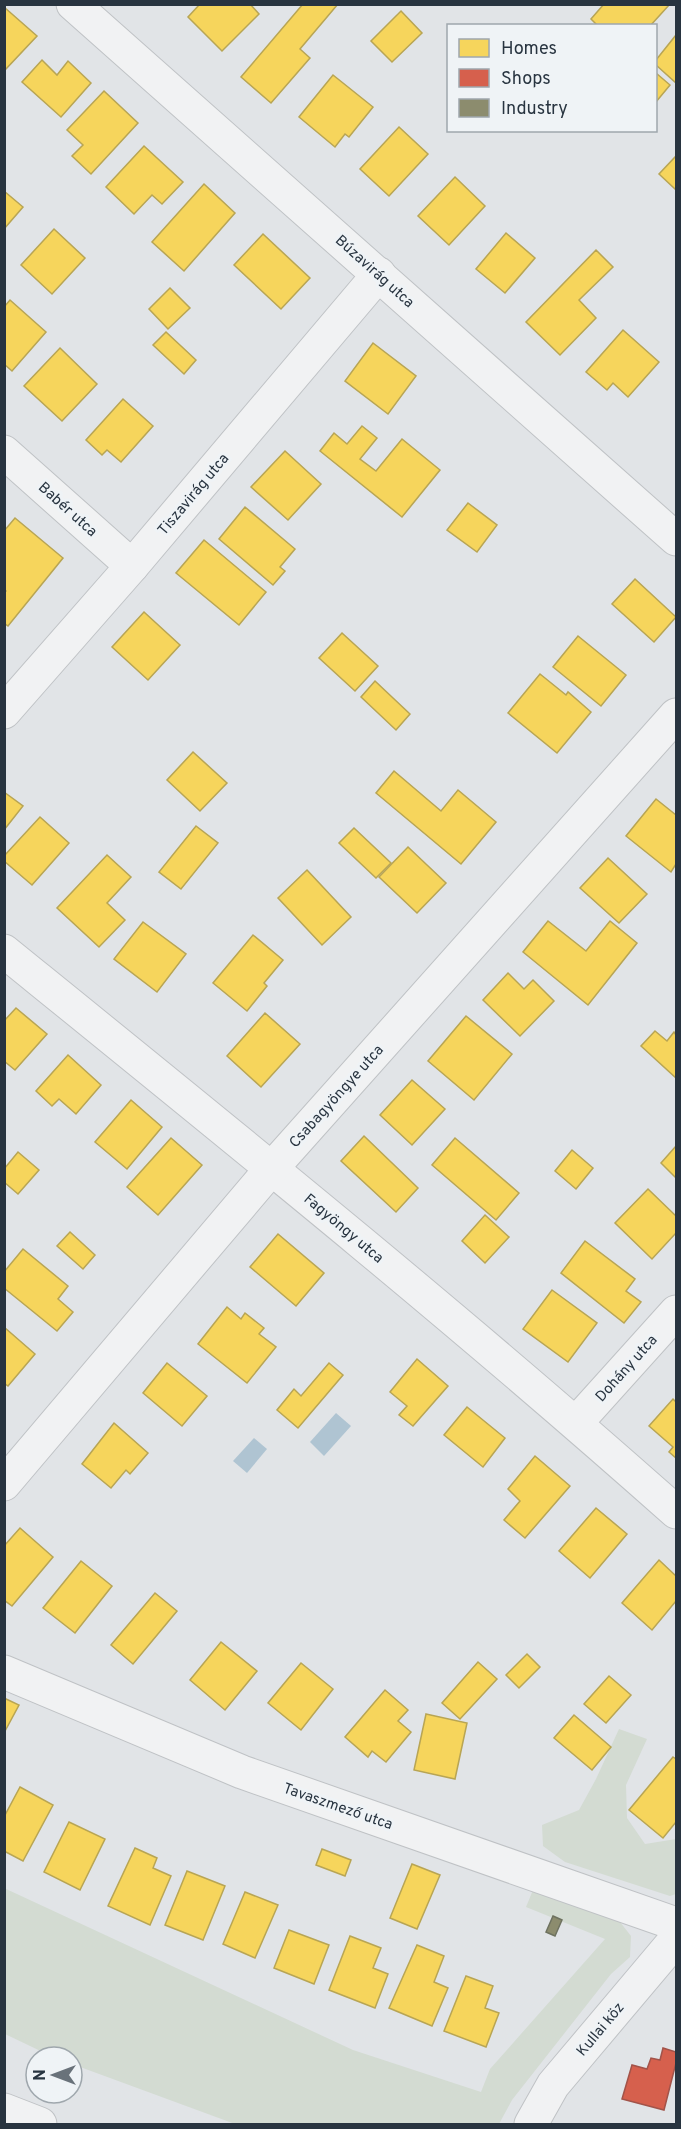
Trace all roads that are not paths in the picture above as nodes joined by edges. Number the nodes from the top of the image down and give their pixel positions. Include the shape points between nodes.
1 (73, 4) edge
2 (379, 274) junction
3 (4, 452) edge
4 (676, 539) edge
5 (132, 566) junction
6 (4, 712) edge
7 (676, 715) edge
8 (4, 951) edge
9 (272, 1168) junction
10 (676, 1312) edge
11 (576, 1423) junction
12 (4, 1484) edge
13 (676, 1512) edge
14 (4, 1672) edge
15 (676, 1924) edge
16 (676, 1939) edge
17 (4, 2110) edge
18 (40, 2124) edge
19 (531, 2124) edge

1 - 2 street, Búzavirág utca
2 - 4 street, Búzavirág utca
2 - 5 street, Tiszavirág utca
3 - 5 street, Babér utca
5 - 6 street, Tiszavirág utca
7 - 9 street, Csabagyöngye utca
8 - 9 street, Fagyöngy utca
9 - 11 street, Fagyöngy utca
9 - 12 street, Csabagyöngye utca
10 - 11 street, Dohány utca
11 - 13 street, Fagyöngy utca
14 - 15 street, Tavaszmező utca via 242,1772
16 - 19 street, Kullai köz via 553,2085
17 - 18 street

